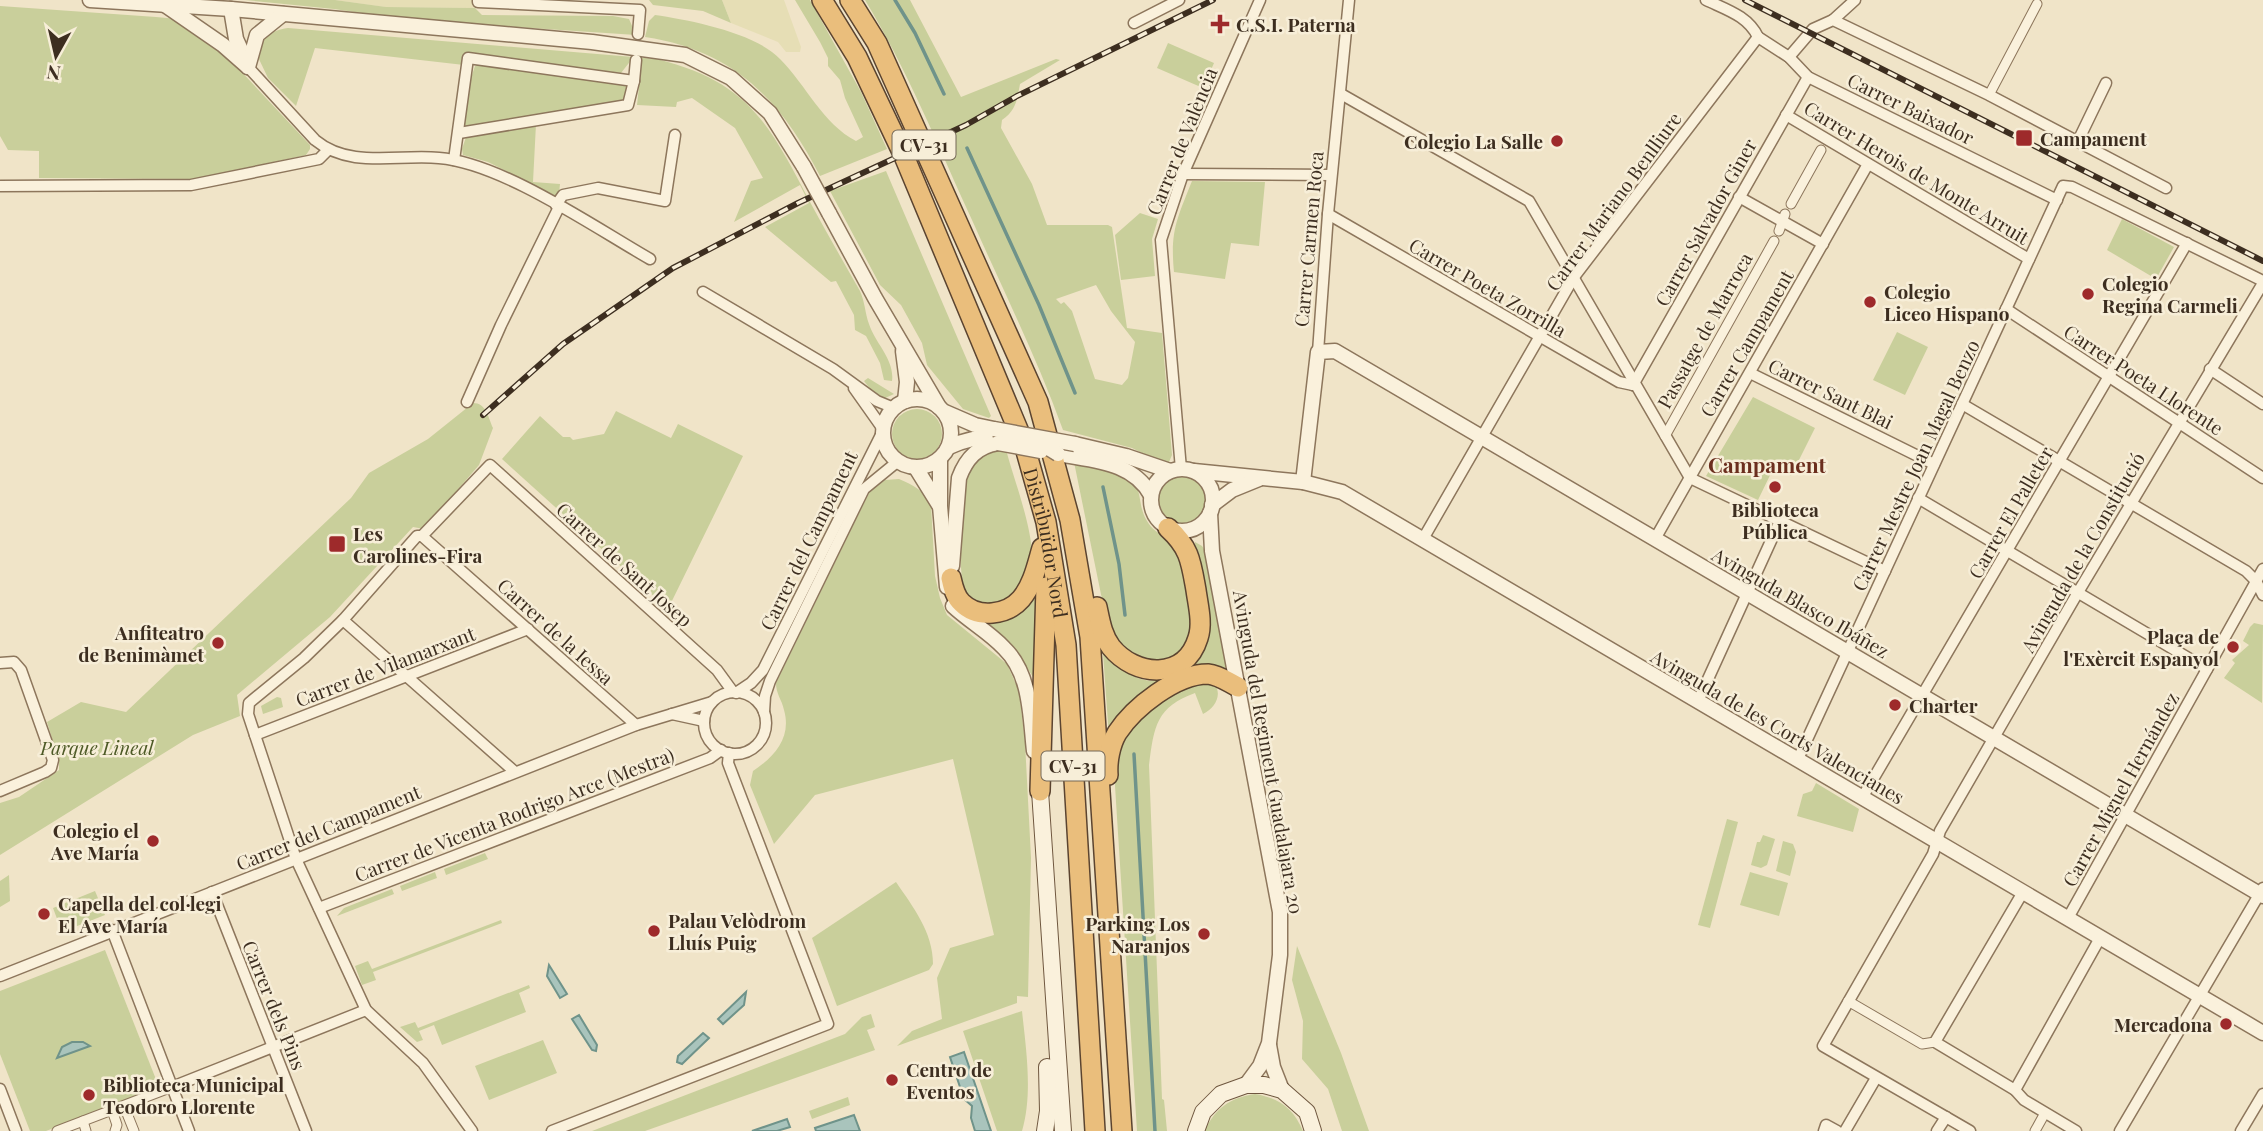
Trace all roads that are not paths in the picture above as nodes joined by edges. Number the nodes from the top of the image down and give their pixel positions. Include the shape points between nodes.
1 (90, 0) edge
2 (478, 0) edge
3 (822, 0) edge
4 (850, 0) edge
5 (1179, 0) edge
6 (1260, 0) edge
7 (1349, 0) edge
8 (1706, 0) edge
9 (1856, 0) edge
10 (2037, 4) dead end
11 (165, 5) junction
12 (231, 9) junction
13 (283, 14) junction
14 (1833, 20) junction
15 (1134, 23) dead end
16 (638, 34) dead end
17 (1758, 37) junction
18 (223, 45) junction
19 (1789, 57) junction
20 (636, 60) dead end
21 (248, 67) junction
22 (1808, 77) junction
23 (634, 81) junction
24 (2106, 83) dead end
25 (1341, 94) junction
26 (1989, 96) junction
27 (1786, 115) junction
28 (459, 133) junction
29 (675, 135) dead end
30 (2078, 141) junction
31 (1824, 144) junction
32 (328, 150) junction
33 (454, 160) junction
34 (1868, 164) junction
35 (1183, 174) junction
36 (1331, 175) junction
37 (0, 186) edge
38 (2166, 188) dead end
39 (1740, 197) junction
40 (2057, 200) junction
41 (1790, 204) dead end
42 (557, 206) junction
43 (1328, 214) junction
44 (1774, 241) dead end
45 (2187, 243) junction
46 (1823, 244) junction
47 (650, 259) dead end
48 (2029, 259) junction
49 (1574, 277) junction
50 (2263, 282) edge
51 (703, 292) dead end
52 (2006, 309) junction
53 (1539, 337) junction
54 (902, 346) junction
55 (1318, 352) junction
56 (2210, 369) junction
57 (1750, 373) junction
58 (2110, 377) junction
59 (851, 383) junction
60 (1633, 385) junction
61 (467, 402) dead end
62 (1962, 404) junction
63 (2263, 404) edge
64 (899, 405) junction
65 (1008, 409) junction
66 (942, 410) junction
67 (2179, 422) junction
68 (883, 430) junction
69 (996, 436) junction
70 (1665, 436) junction
71 (1481, 437) junction
72 (1076, 451) junction
73 (945, 453) junction
74 (897, 461) junction
75 (2060, 462) junction
76 (1934, 464) junction
77 (916, 468) junction
78 (1182, 470) junction
79 (1059, 477) junction
80 (1264, 477) junction
81 (1690, 478) junction
82 (2263, 478) edge
83 (1303, 482) junction
84 (1151, 495) junction
85 (1918, 498) junction
86 (2131, 504) junction
87 (940, 506) junction
88 (1211, 509) junction
89 (1780, 522) junction
90 (1168, 528) junction
91 (1189, 530) junction
92 (422, 536) junction
93 (1423, 539) junction
94 (1655, 539) junction
95 (1042, 548) junction
96 (1212, 551) junction
97 (2007, 551) junction
98 (944, 554) junction
99 (2263, 569) edge
100 (1885, 571) junction
101 (951, 578) junction
102 (2256, 581) junction
103 (1748, 593) junction
104 (2077, 594) junction
105 (2263, 595) edge
106 (344, 620) junction
107 (528, 629) junction
108 (1847, 652) junction
109 (0, 663) edge
110 (2205, 673) junction
111 (407, 676) junction
112 (1238, 687) junction
113 (734, 692) junction
114 (1923, 695) junction
115 (1698, 701) junction
116 (712, 702) junction
117 (764, 712) junction
118 (669, 713) junction
119 (704, 721) junction
120 (636, 725) junction
121 (255, 736) junction
122 (1994, 738) junction
123 (725, 752) junction
124 (1798, 759) junction
125 (515, 772) junction
126 (0, 791) edge
127 (1040, 791) junction
128 (1863, 798) junction
129 (2126, 816) junction
130 (1935, 841) junction
131 (1104, 856) junction
132 (296, 859) junction
133 (212, 892) junction
134 (2022, 892) junction
135 (2262, 893) edge
136 (318, 908) junction
137 (2068, 918) junction
138 (112, 930) junction
139 (2101, 938) junction
140 (0, 976) edge
141 (2198, 995) junction
142 (1053, 999) junction
143 (1848, 1001) junction
144 (366, 1010) junction
145 (2263, 1033) edge
146 (1935, 1042) junction
147 (1269, 1043) junction
148 (273, 1046) junction
149 (1876, 1077) junction
150 (1245, 1085) junction
151 (172, 1087) junction
152 (0, 1089) edge
153 (1282, 1090) junction
154 (2015, 1090) junction
155 (2263, 1094) edge
156 (124, 1105) junction
157 (112, 1110) junction
158 (2045, 1113) junction
159 (1946, 1117) junction
160 (83, 1121) junction
161 (73, 1128) edge
162 (470, 1128) edge
163 (16, 1131) edge
164 (57, 1131) edge
165 (86, 1131) edge
166 (115, 1131) edge
167 (134, 1131) edge
168 (189, 1131) edge
169 (306, 1131) edge
170 (552, 1131) edge
171 (1045, 1131) edge
172 (1063, 1131) edge
173 (1095, 1131) edge
174 (1122, 1131) edge
175 (1196, 1131) edge
176 (1313, 1131) edge
177 (1824, 1131) edge
178 (1837, 1131) edge
179 (1845, 1131) edge
180 (1937, 1131) edge
181 (1970, 1131) edge
182 (2035, 1131) edge
183 (2076, 1131) edge
184 (2120, 1131) edge
185 (2241, 1131) edge

1 - 11 street
2 - 16 street via 640,10
3 - 65 highway, Distribuïdor Nord / CV-31 via 857,57 904,156
4 - 79 highway, Distribuïdor Nord / CV-31 via 877,43 991,294 1038,402
5 - 15 street
6 - 35 street, Carrer de València
7 - 25 street, Carrer Carmen Roca
8 - 17 street, Carrer Baixador via 1743,17
9 - 14 street
10 - 26 street
11 - 12 street
11 - 18 street
12 - 13 street
12 - 18 street
12 - 21 street via 236,39
13 - 21 street via 257,35
13 - 54 street, bridge via 685,55 731,78 770,113
14 - 19 street via 1813,29
14 - 26 street
17 - 19 street, Carrer Baixador
17 - 49 street, Carrer Mariano Benlliure
18 - 21 street
19 - 22 street, Carrer Baixador
20 - 23 street
21 - 32 street
22 - 27 street, Carrer Salvador Giner
22 - 40 street, Carrer Baixador
23 - 28 street via 628,105
23 - 28 street via 468,58
24 - 30 street
25 - 36 street, Carrer Carmen Roca
25 - 49 street via 1529,201
26 - 30 street
27 - 31 street, Carrer Herois de Monte Arruit
27 - 39 street, Carrer Salvador Giner
28 - 33 street
29 - 42 street via 665,201 598,188 563,195
30 - 38 street
31 - 34 street, Carrer Herois de Monte Arruit
31 - 41 street
32 - 33 street via 358,158
32 - 37 street via 319,159 191,185
33 - 42 street via 493,173
34 - 46 street, Carrer Campament
34 - 48 street, Carrer Herois de Monte Arruit
35 - 36 street
35 - 78 street, Carrer de València via 1161,240
36 - 43 street, Carrer Carmen Roca
39 - 46 street
39 - 60 street, Carrer Salvador Giner
40 - 45 street, Carrer Mestre Joan Magal Benzo via 2063,186 2072,187
40 - 48 street, Carrer Mestre Joan Magal Benzo
42 - 47 street
42 - 61 street
43 - 53 street, Carrer Poeta Zorrilla
43 - 55 street, Carrer Carmen Roca
44 - 70 street, Passatge de Marroca
45 - 50 street
45 - 58 street, Carrer El Palleter
46 - 57 street, Carrer Campament
48 - 52 street, Carrer Mestre Joan Magal Benzo
49 - 53 street, Carrer Mariano Benlliure
49 - 60 street
50 - 56 street, Avinguda de la Constitució
51 - 59 street
52 - 58 street, Carrer Poeta Llorente
52 - 62 street, Carrer Mestre Joan Magal Benzo
53 - 60 street, Carrer Poeta Zorrilla via 1619,382
53 - 71 street, Carrer Mariano Benlliure
54 - 64 street via 907,382
54 - 66 street
55 - 71 street, Avinguda Blasco Ibáñez via 1335,351
55 - 83 street, Carrer Carmen Roca
56 - 63 street
56 - 67 street, Avinguda de la Constitució
57 - 76 street, Carrer Sant Blai
57 - 81 street, Carrer Campament
58 - 67 street, Carrer Poeta Llorente
58 - 75 street, Carrer El Palleter
59 - 64 street via 877,401
59 - 68 street
60 - 70 street
62 - 75 street
62 - 76 street, Carrer Mestre Joan Magal Benzo
64 - 66 street via 923,399
64 - 68 street via 888,415
65 - 95 highway via 1012,447
65 - 173 highway, Distribuïdor Nord / CV-31 via 1024,444 1045,522 1066,645
66 - 69 street
66 - 73 street via 952,429
67 - 82 street, Carrer Poeta Llorente
67 - 86 street, Avinguda de la Constitució
68 - 74 street via 885,446
68 - 113 street, Carrer del Campament via 763,670
69 - 72 street, bridge
69 - 72 street, bridge via 1058,454
69 - 73 street via 972,439
69 - 101 street via 964,465 959,478
70 - 81 street
71 - 93 street, Carrer Mariano Benlliure
71 - 94 street, Avinguda Blasco Ibáñez
72 - 78 street, Avinguda de les Corts Valencianes via 1126,456
72 - 84 street via 1137,475
73 - 77 street
73 - 87 street
74 - 77 street
74 - 117 street, Carrer del Campament via 864,489 770,681
75 - 86 street
75 - 97 street, Carrer El Palleter
76 - 85 street, Carrer Mestre Joan Magal Benzo
77 - 87 street
78 - 80 street, Avinguda de les Corts Valencianes
78 - 84 street via 1161,476
78 - 88 street via 1209,485
79 - 90 highway via 1080,520 1102,633 1124,660 1153,671 1185,659 1199,638 1190,555
79 - 131 highway, Distribuïdor Nord / CV-31 via 1090,637
80 - 83 street, Avinguda de les Corts Valencianes
80 - 88 street via 1233,490
81 - 89 street
81 - 94 street, Carrer Campament
83 - 93 street, Avinguda de les Corts Valencianes via 1342,492
84 - 90 street via 1154,514
85 - 97 street
85 - 100 street, Carrer Mestre Joan Magal Benzo
86 - 102 street
86 - 104 street, Avinguda de la Constitució
87 - 98 street
88 - 91 street
88 - 96 street, Avinguda del Regiment Guadalajara 20
89 - 100 street
89 - 103 street
90 - 91 street
91 - 96 street
92 - 106 street via 417,536
92 - 107 street, Carrer de la Iessa
92 - 113 street, Carrer de Sant Josep via 489,465 717,670
93 - 115 street, Avinguda de les Corts Valencianes
94 - 103 street, Avinguda Blasco Ibáñez
95 - 101 highway via 1032,581 1010,609 992,614 974,611 961,603
95 - 127 highway via 1047,595
96 - 112 street, Avinguda del Regiment Guadalajara 20
97 - 104 street
97 - 114 street, Carrer El Palleter
98 - 101 street
98 - 127 street via 953,605 1005,648 1020,669
99 - 102 street
100 - 108 street, Carrer Mestre Joan Magal Benzo
102 - 105 street
102 - 110 street
103 - 108 street, Avinguda Blasco Ibáñez
103 - 115 street
104 - 110 street
104 - 122 street, Avinguda de la Constitució
106 - 111 street
106 - 121 street via 249,703
107 - 111 street, Carrer de Vilamarxant
107 - 120 street, Carrer de la Iessa
108 - 114 street, Avinguda Blasco Ibáñez
108 - 124 street, Carrer Mestre Joan Magal Benzo
109 - 126 street via 18,665 53,755 51,768
110 - 129 street, Carrer Miguel Hernández
111 - 121 street, Carrer de Vilamarxant
111 - 125 street
112 - 131 highway via 1209,674 1182,679 1136,710 1116,734 1107,762 1111,829
112 - 147 street, Avinguda del Regiment Guadalajara 20 via 1280,912 1280,956
113 - 116 street
113 - 117 street via 751,696
114 - 122 street, Avinguda Blasco Ibáñez
114 - 128 street, Carrer El Palleter
115 - 124 street, Avinguda de les Corts Valencianes
116 - 118 street, Carrer del Campament
116 - 119 street
117 - 123 street via 761,740 745,752
118 - 119 street
118 - 120 street, Carrer del Campament
119 - 123 street via 709,740
120 - 125 street, Carrer del Campament
121 - 132 street
122 - 129 street, Avinguda Blasco Ibáñez
122 - 130 street, Avinguda de la Constitució
123 - 136 street, Carrer de Vicenta Rodrigo Arce (Mestra)
123 - 170 street via 828,1024
124 - 128 street, Avinguda de les Corts Valencianes
125 - 132 street, Carrer del Campament
127 - 142 main road
128 - 130 street, Avinguda de les Corts Valencianes
129 - 135 street, Avinguda Blasco Ibáñez
129 - 137 street, Carrer Miguel Hernández
130 - 134 street, Avinguda de les Corts Valencianes
130 - 143 street, Avinguda de la Constitució via 1933,854
131 - 174 highway, Distribuïdor Nord / CV-31
132 - 133 street, Carrer del Campament
132 - 136 street
133 - 138 street, Carrer del Campament
133 - 148 street, Carrer dels Pins
134 - 137 street, Avinguda de les Corts Valencianes
134 - 146 street
135 - 141 street
136 - 144 street
137 - 139 street, Avinguda de les Corts Valencianes
138 - 140 street, Carrer del Campament
138 - 151 street
139 - 141 street, Avinguda de les Corts Valencianes
139 - 154 street
141 - 145 street, Avinguda de les Corts Valencianes
141 - 184 street
142 - 171 main road
142 - 172 main road
143 - 146 street via 1922,1044
143 - 149 street, Avinguda de la Constitució via 1823,1046
144 - 148 street
144 - 162 street via 423,1063
146 - 154 street
147 - 150 street, Avinguda del Regiment Guadalajara 20 via 1260,1066
147 - 153 street, Avinguda del Regiment Guadalajara 20
148 - 151 street
148 - 169 street, Carrer dels Pins
149 - 159 street
149 - 179 street
150 - 153 main road
150 - 175 main road via 1221,1094 1203,1112
151 - 156 street
151 - 168 street
152 - 163 street
153 - 176 main road via 1307,1112
154 - 158 street
155 - 185 street
156 - 157 street
156 - 167 street
157 - 160 street
157 - 166 street
158 - 182 street
158 - 183 street
159 - 180 street
159 - 181 street
160 - 161 street
160 - 165 street
161 - 164 street
177 - 178 street via 1826,1125

